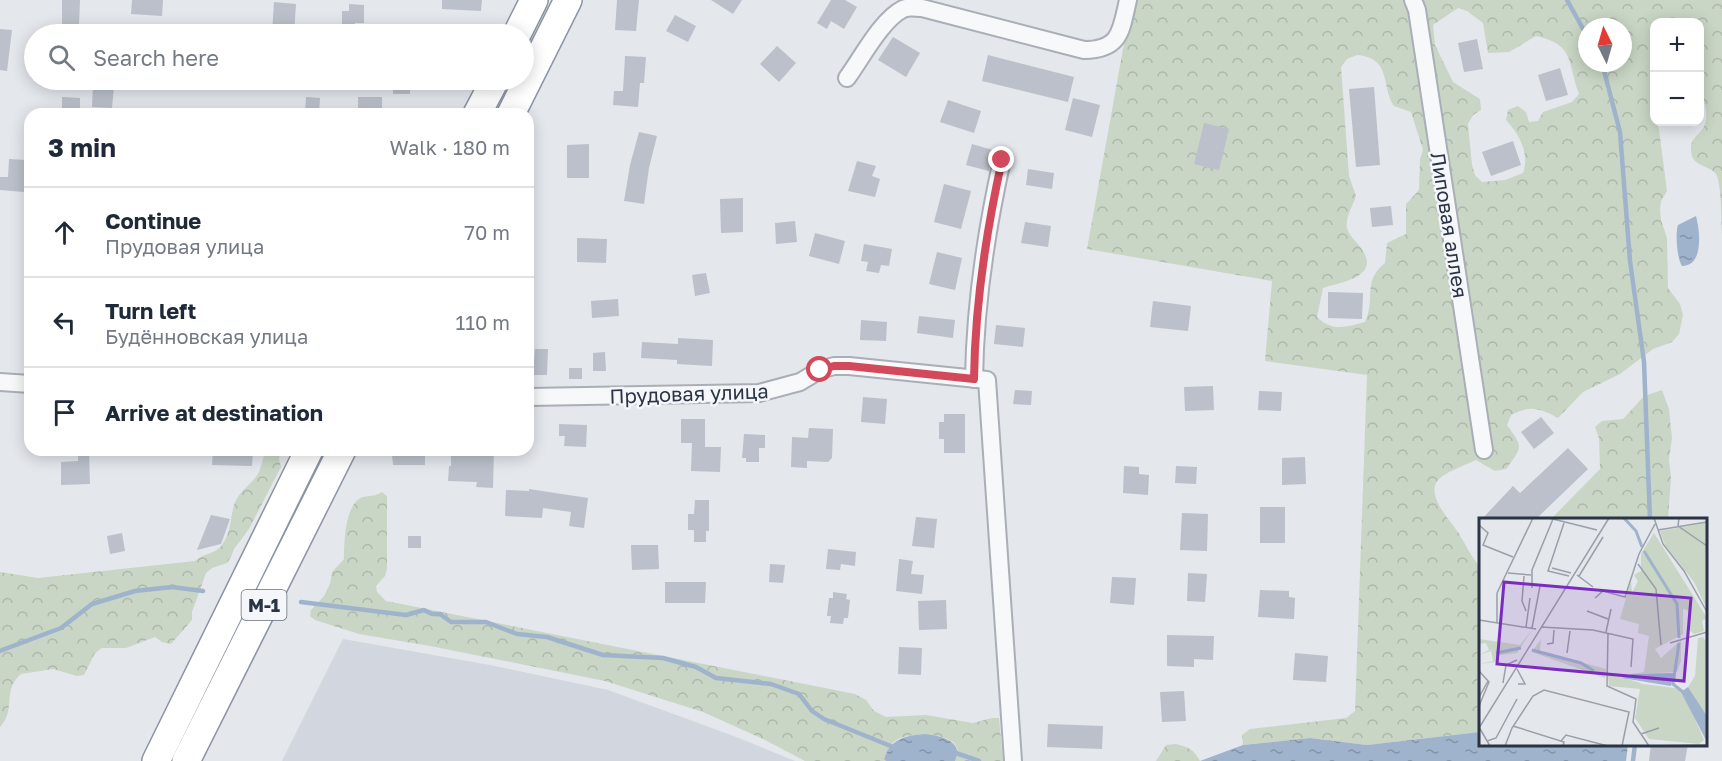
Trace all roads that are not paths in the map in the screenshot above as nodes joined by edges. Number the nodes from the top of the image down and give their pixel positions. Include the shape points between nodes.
1 (534, 0) edge
2 (568, 0) edge
3 (1128, 0) edge
4 (1413, 0) edge
5 (522, 24) edge
6 (534, 68) edge
7 (847, 78) dead end
8 (490, 90) edge
9 (523, 90) edge
10 (480, 108) edge
11 (514, 108) edge
12 (1002, 160) dead end
13 (981, 380) junction
14 (0, 382) edge
15 (24, 384) edge
16 (534, 397) edge
17 (1484, 450) dead end
18 (306, 456) edge
19 (339, 456) edge
20 (156, 761) edge
21 (186, 761) edge
22 (1013, 761) edge

1 - 5 highway
2 - 6 highway
3 - 7 street via 1118,37 1097,50 1084,50 922,8 903,9 886,23
4 - 17 street, Липовая аллея
8 - 10 highway
9 - 11 highway
12 - 13 street via 991,207 975,325
13 - 16 street, Прудовая улица via 834,366 801,382 759,393
13 - 22 street
14 - 15 street
18 - 20 highway, М-1
19 - 21 highway, М-1

